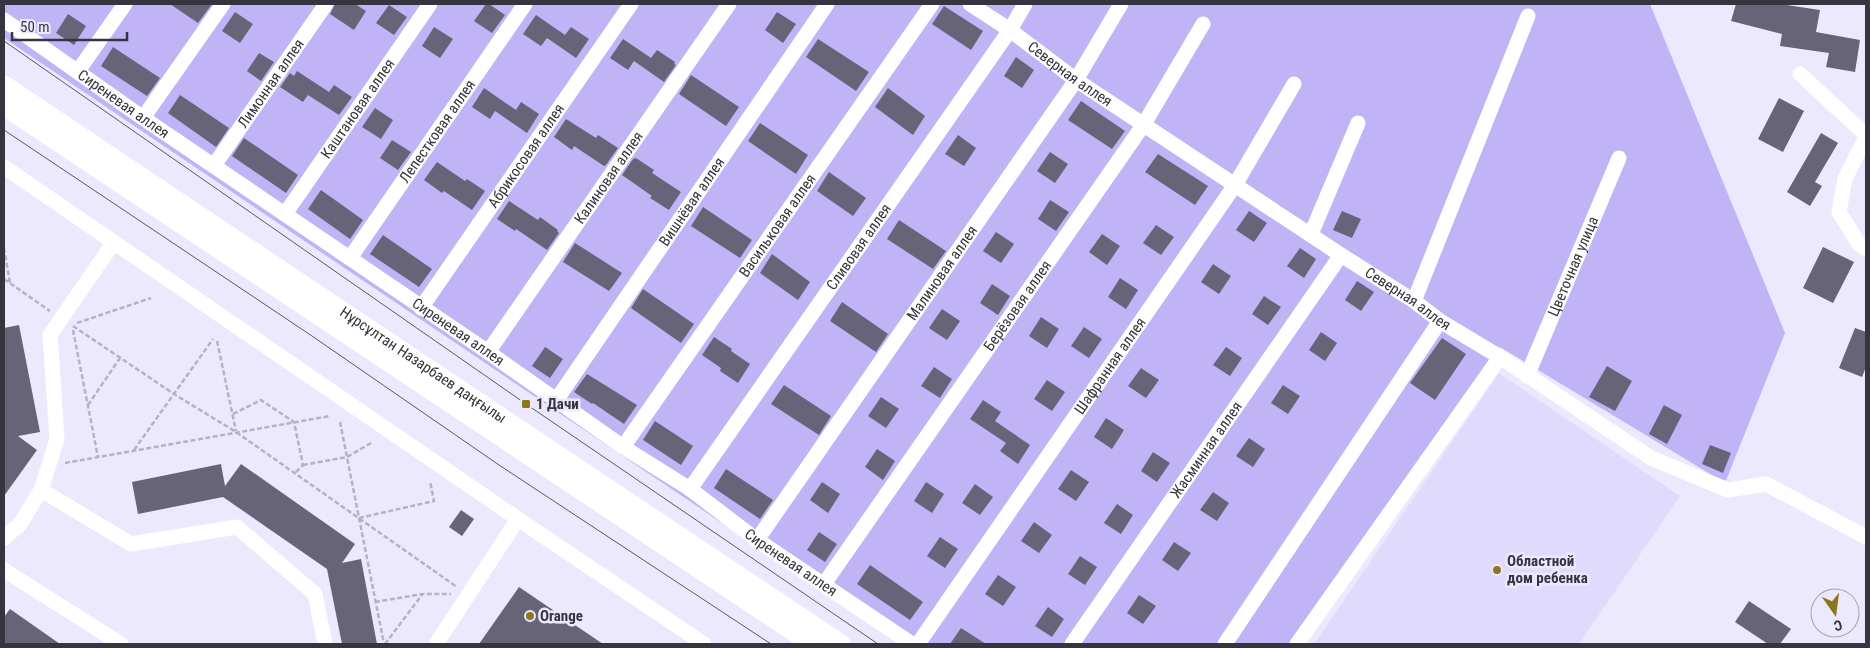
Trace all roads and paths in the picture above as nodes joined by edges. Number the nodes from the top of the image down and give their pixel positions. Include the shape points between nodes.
1 (125, 4) edge
2 (223, 4) edge
3 (326, 4) edge
4 (430, 4) edge
5 (526, 4) edge
6 (631, 4) edge
7 (729, 4) edge
8 (827, 4) edge
9 (932, 4) edge
10 (970, 4) edge
11 (1025, 4) edge
12 (1121, 4) edge
13 (1528, 16) dead end
14 (4, 20) edge
15 (1203, 24) dead end
16 (1010, 30) junction
17 (78, 71) junction
18 (1800, 74) dead end
19 (1076, 80) junction
20 (1294, 84) dead end
21 (4, 85) edge
22 (4, 106) edge
23 (144, 118) junction
24 (1358, 123) dead end
25 (1144, 124) junction
26 (1866, 136) edge
27 (1619, 158) dead end
28 (215, 164) junction
29 (4, 167) edge
30 (1235, 185) junction
31 (285, 214) junction
32 (1311, 234) junction
33 (114, 242) junction
34 (4, 248) edge
35 (1866, 249) edge
36 (1341, 255) junction
37 (350, 258) junction
38 (4, 279) edge
39 (10, 283) junction
40 (151, 298) dead end
41 (1414, 301) junction
42 (421, 308) junction
43 (1440, 321) junction
44 (67, 322) junction
45 (213, 339) dead end
46 (218, 342) dead end
47 (488, 352) junction
48 (1500, 357) junction
49 (120, 358) junction
50 (1527, 376) junction
51 (174, 394) junction
52 (557, 400) junction
53 (88, 405) junction
54 (233, 414) junction
55 (330, 416) dead end
56 (294, 422) junction
57 (340, 422) dead end
58 (236, 432) junction
59 (371, 443) dead end
60 (624, 447) junction
61 (134, 450) junction
62 (347, 456) junction
63 (98, 457) junction
64 (303, 465) junction
65 (48, 466) junction
66 (295, 473) junction
67 (430, 482) dead end
68 (690, 489) junction
69 (41, 490) junction
70 (359, 518) junction
71 (518, 519) junction
72 (1866, 537) edge
73 (4, 538) edge
74 (757, 540) junction
75 (4, 570) edge
76 (824, 584) junction
77 (423, 594) junction
78 (467, 594) junction
79 (375, 602) junction
80 (121, 644) edge
81 (325, 644) edge
82 (384, 644) edge
83 (436, 644) edge
84 (704, 644) edge
85 (812, 644) edge
86 (841, 644) edge
87 (912, 644) edge
88 (918, 644) edge
89 (1072, 644) edge
90 (1225, 644) edge
91 (1297, 644) edge

1 - 17 street
2 - 23 street
3 - 28 street, Лимонная аллея
4 - 31 street, Каштановая аллея
5 - 37 street, Лепестковая аллея
6 - 42 street, Абрикосовая аллея
7 - 47 street, Калиновая аллея
8 - 52 street, Вишнёвая аллея
9 - 60 street, Васильковая аллея
10 - 16 street, Северная аллея
11 - 16 street, Сливовая аллея
12 - 19 street, Малиновая аллея
13 - 41 street
14 - 17 street, Сиреневая аллея
15 - 25 street, Берёзовая аллея
16 - 19 street, Северная аллея
16 - 68 street, Сливовая аллея
17 - 23 street, Сиреневая аллея
18 - 26 street
19 - 25 street, Северная аллея
19 - 74 street, Малиновая аллея
20 - 30 street, Шафранная аллея
21 - 86 main road, Нұрсұлтан Назарбаев даңғылы
22 - 85 main road, Нұрсұлтан Назарбаев даңғылы
23 - 28 street, Сиреневая аллея
24 - 32 street
25 - 30 street, Северная аллея
25 - 76 street, Берёзовая аллея
26 - 35 street via 1846,179 1838,212 1859,244
27 - 50 street, Цветочная улица
28 - 31 street, Сиреневая аллея
29 - 33 street
30 - 32 street, Северная аллея
30 - 88 street, Шафранная аллея
31 - 37 street, Сиреневая аллея
32 - 36 street, Северная аллея
33 - 44 street
33 - 71 street
34 - 39 path
36 - 41 street, Северная аллея
36 - 89 street, Жасминная аллея
37 - 42 street, Сиреневая аллея
38 - 39 path
39 - 44 path
40 - 44 path
41 - 43 street, Северная аллея
42 - 47 street, Сиреневая аллея
43 - 48 street, Северная аллея
43 - 90 street
44 - 49 path
44 - 53 path
44 - 65 street via 50,335 56,439
45 - 51 path
46 - 54 path
47 - 52 street, Сиреневая аллея
48 - 50 street, Северная аллея
48 - 91 street
49 - 51 path
49 - 53 path
50 - 72 street, Северная аллея via 1651,458 1728,490 1766,484
51 - 58 path
51 - 61 path
52 - 60 street, Сиреневая аллея
53 - 63 path
54 - 56 path via 261,400
54 - 58 path
55 - 56 path
56 - 58 path
56 - 64 path
57 - 62 path
58 - 61 path
58 - 66 path
59 - 62 path
60 - 68 street, Сиреневая аллея
61 - 63 path
62 - 64 path
62 - 70 path
63 - 65 path
64 - 66 path
65 - 69 street
66 - 70 path
67 - 70 path via 434,501
68 - 74 street, Сиреневая аллея
69 - 73 street via 20,524
69 - 81 street via 131,544 237,527 315,594
70 - 78 path
70 - 79 path
71 - 78 street
71 - 84 street
74 - 76 street, Сиреневая аллея
75 - 80 street
76 - 87 street, Сиреневая аллея
77 - 78 path
77 - 79 path
77 - 82 path
78 - 83 street
79 - 82 path

